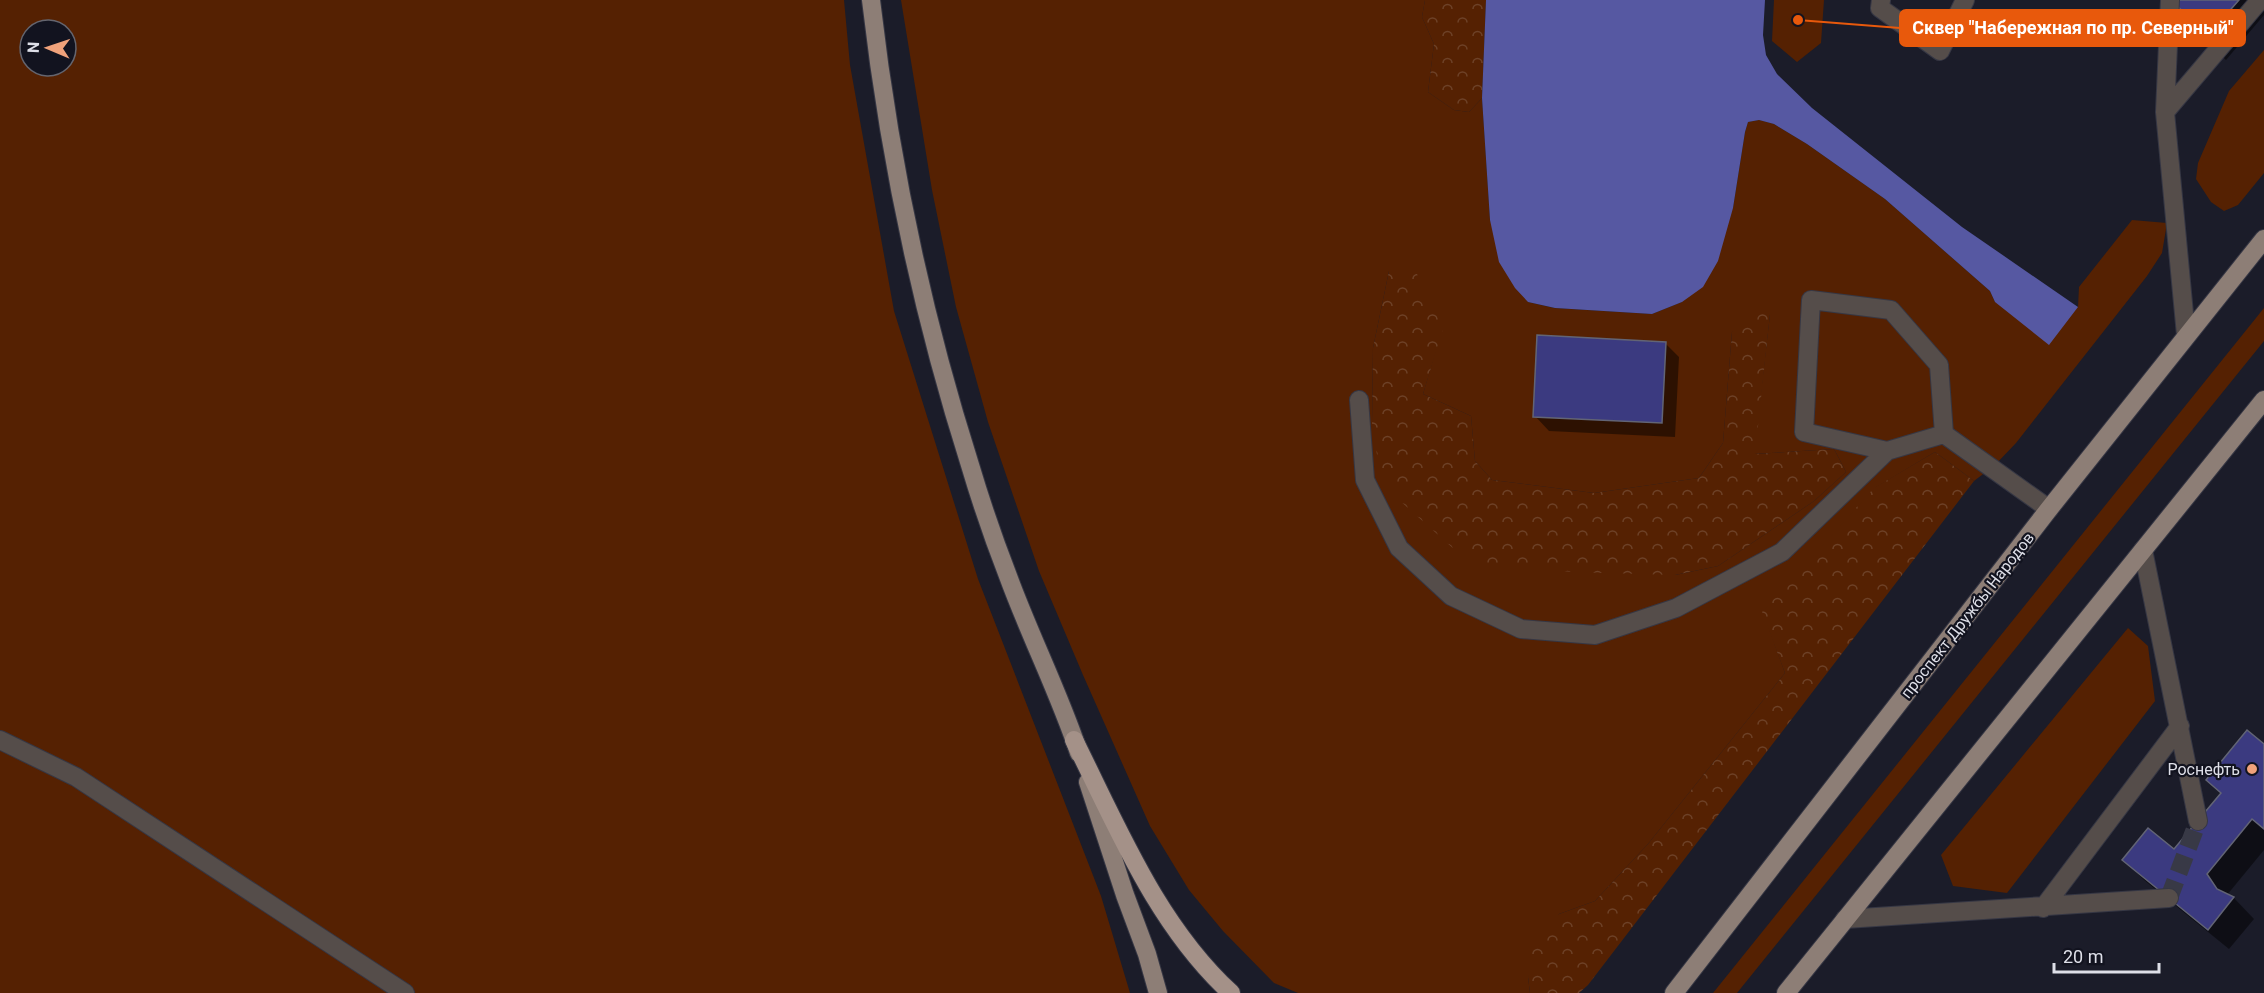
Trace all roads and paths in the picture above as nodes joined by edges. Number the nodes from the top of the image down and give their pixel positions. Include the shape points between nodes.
1 (871, 0) edge
2 (1881, 0) edge
3 (1965, 0) edge
4 (2170, 0) edge
5 (2260, 0) edge
6 (2165, 112) junction
7 (2264, 239) edge
8 (2186, 335) junction
9 (1359, 400) dead end
10 (2264, 400) edge
11 (1944, 434) junction
12 (1887, 452) junction
13 (2049, 509) junction
14 (2143, 550) junction
15 (2180, 726) junction
16 (0, 740) edge
17 (1074, 740) junction
18 (2198, 821) tunnel mouth
19 (2169, 898) dead end
20 (2043, 908) junction
21 (1845, 919) junction
22 (405, 993) edge
23 (1158, 993) edge
24 (1232, 993) edge
25 (1674, 993) edge
26 (1786, 993) edge

1 - 17 main road via 900,190 940,363 1008,576
2 - 3 street via 1880,8 1940,51
4 - 6 street
5 - 6 street
6 - 8 street
7 - 8 main road, проспект Дружбы Народов
8 - 13 main road, проспект Дружбы Народов
9 - 12 street via 1365,480 1399,548 1451,596 1521,629 1595,635 1676,608 1782,552
10 - 14 main road
11 - 12 street
11 - 12 street via 1939,365 1891,310 1811,300 1804,432
11 - 13 street
13 - 25 main road, проспект Дружбы Народов
14 - 15 street
14 - 21 main road
15 - 18 street
15 - 20 street
16 - 22 street via 76,777
17 - 23 main road
17 - 24 highway via 1143,877 1183,940
19 - 20 street
20 - 21 street
21 - 26 main road

